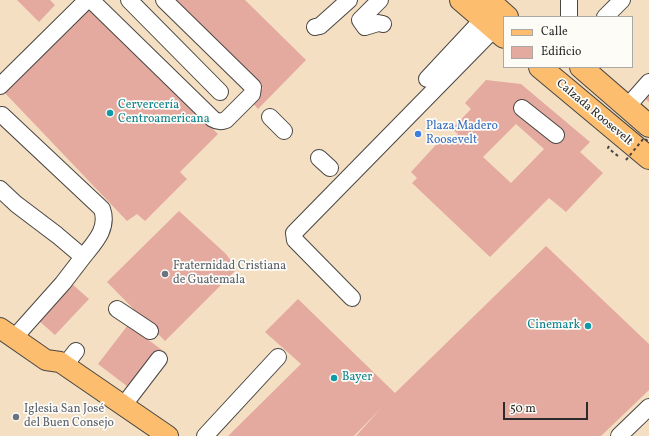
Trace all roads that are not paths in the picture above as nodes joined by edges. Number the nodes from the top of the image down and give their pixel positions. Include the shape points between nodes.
1 (87, 0) edge
2 (91, 0) edge
3 (129, 0) edge
4 (164, 0) edge
5 (348, 0) edge
6 (380, 0) edge
7 (462, 0) edge
8 (503, 0) edge
9 (569, 0) edge
10 (622, 0) edge
11 (521, 16) edge
12 (569, 16) edge
13 (606, 16) edge
14 (495, 20) edge
15 (384, 24) dead end
16 (315, 27) dead end
17 (541, 68) edge
18 (582, 68) edge
19 (427, 79) dead end
20 (649, 82) edge
21 (0, 86) edge
22 (220, 92) dead end
23 (627, 107) junction
24 (522, 108) dead end
25 (1, 115) edge
26 (270, 117) dead end
27 (649, 126) edge
28 (284, 131) dead end
29 (556, 135) dead end
30 (649, 158) edge
31 (0, 189) edge
32 (83, 257) junction
33 (352, 298) dead end
34 (117, 309) dead end
35 (150, 330) dead end
36 (7, 333) edge
37 (278, 357) dead end
38 (62, 358) junction
39 (159, 359) dead end
40 (123, 406) junction
41 (649, 407) edge
42 (143, 436) edge
43 (168, 436) edge
44 (205, 436) edge
45 (619, 436) edge

1 - 21 street
2 - 4 street via 213,119 222,122 252,94 253,87
3 - 22 street
5 - 16 street via 320,26
6 - 15 street via 360,20 365,27
7 - 14 highway
8 - 11 highway
9 - 12 street
10 - 13 street
14 - 19 street via 454,40
14 - 33 street via 294,233 295,240
17 - 30 highway, Calzada Roosevelt
18 - 23 highway
20 - 23 street
23 - 27 highway
24 - 29 street
25 - 32 street via 102,209 105,216 102,231
26 - 28 street
31 - 32 street
32 - 36 street via 64,283
34 - 35 street
36 - 38 main road
37 - 44 street
38 - 40 main road
38 - 42 main road via 52,373
39 - 40 street
40 - 43 main road
41 - 45 street

